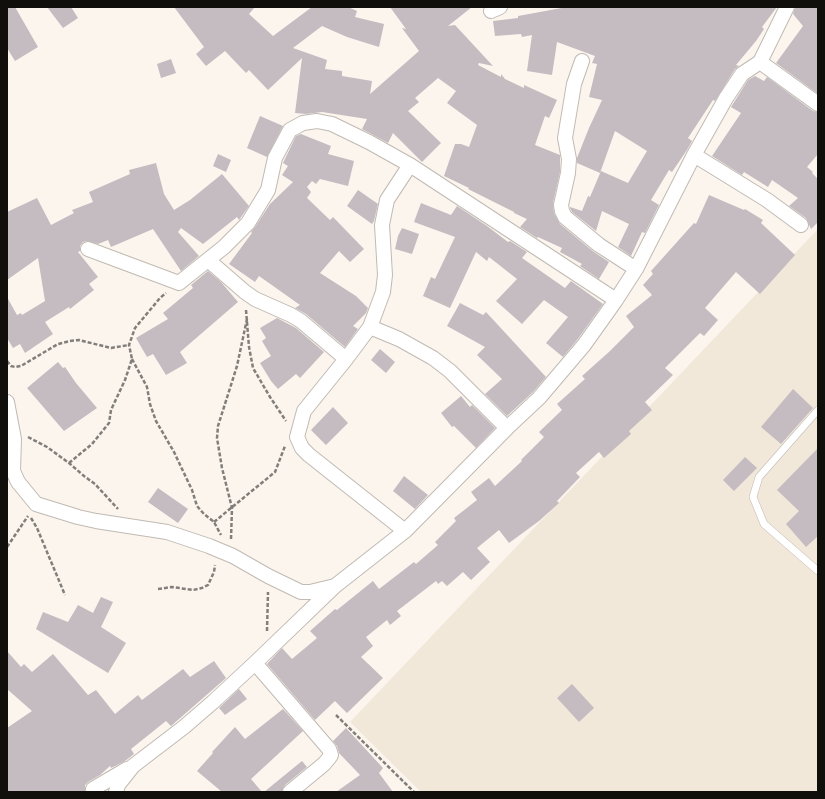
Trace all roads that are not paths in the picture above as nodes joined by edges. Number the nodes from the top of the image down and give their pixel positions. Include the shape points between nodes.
1 (786, 7) edge
2 (582, 61) dead end
3 (760, 62) junction
4 (818, 104) edge
5 (694, 155) junction
6 (410, 165) junction
7 (801, 225) dead end
8 (88, 249) dead end
9 (208, 260) junction
10 (636, 269) junction
11 (616, 300) junction
12 (370, 327) junction
13 (346, 359) junction
14 (7, 402) edge
15 (818, 410) edge
16 (507, 428) junction
17 (405, 531) junction
18 (818, 571) edge
19 (335, 586) junction
20 (255, 663) junction
21 (133, 766) junction
22 (93, 789) dead end
23 (116, 792) edge
24 (290, 792) edge

1 - 3 street
2 - 10 street via 574,84 565,138 568,173 562,211 565,217 599,245
3 - 4 street
3 - 5 street via 742,74
5 - 7 street
5 - 10 street
6 - 9 street via 332,124 316,121 303,123 290,130 275,158 268,190 248,223
6 - 11 street
6 - 12 street via 387,200 382,225 385,275 383,292
8 - 9 street via 179,283
9 - 13 street via 244,292 301,321
10 - 11 street
11 - 16 street via 584,345 539,398
12 - 13 street
12 - 16 street via 399,339 433,358 450,371
13 - 17 street via 304,411 292,440
14 - 19 street via 14,438 13,471 18,482 36,504 78,517 167,532 227,552 301,592
15 - 18 lane via 759,477 754,498 764,524
16 - 17 street
17 - 19 street
19 - 20 street
20 - 21 street via 184,727
20 - 24 street via 331,755
21 - 22 street
21 - 23 street via 118,785

